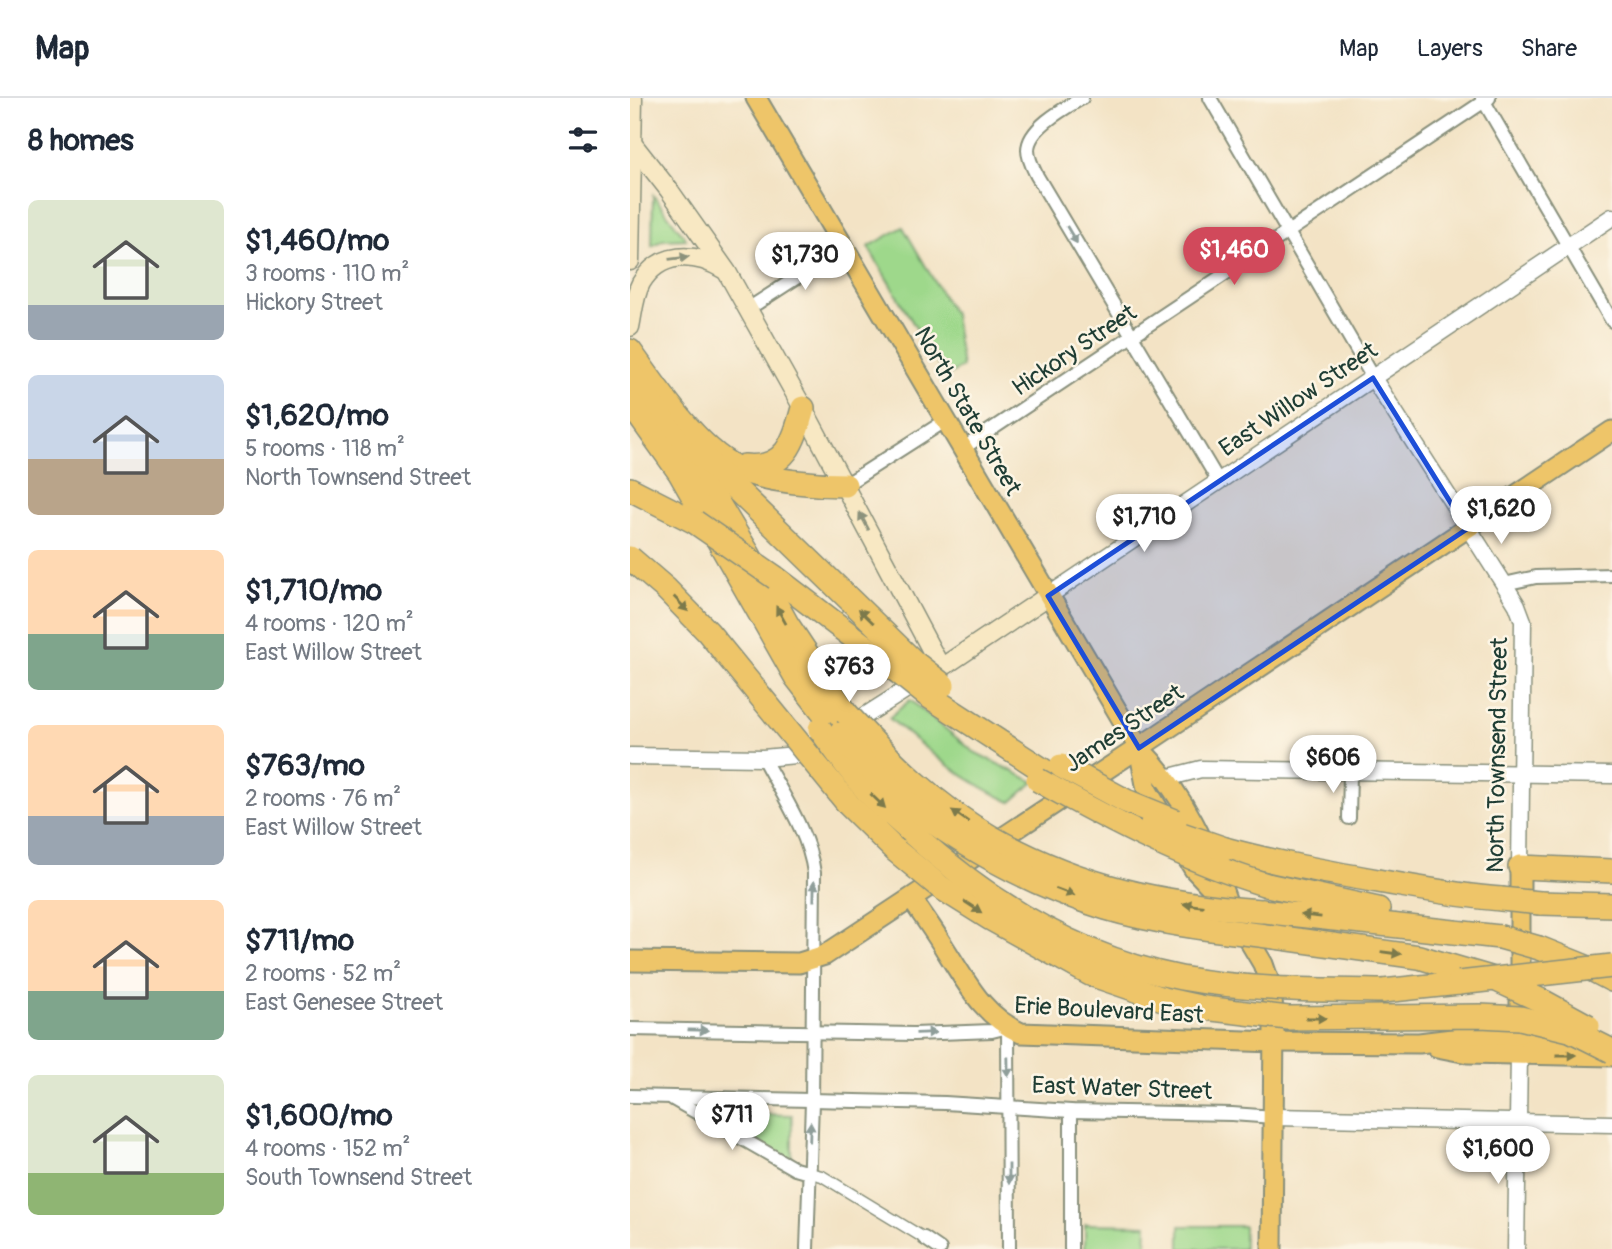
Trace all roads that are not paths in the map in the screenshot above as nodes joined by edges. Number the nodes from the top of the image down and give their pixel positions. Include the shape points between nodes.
1 (633, 98) edge
2 (757, 98) edge
3 (1082, 98) edge
4 (1210, 98) edge
5 (1485, 99) edge
6 (632, 143) junction
7 (1612, 217) edge
8 (1288, 231) junction
9 (844, 247) junction
10 (1568, 247) junction
11 (630, 261) edge
12 (727, 272) junction
13 (748, 309) junction
14 (1612, 321) edge
15 (630, 327) edge
16 (1132, 337) junction
17 (634, 367) edge
18 (1373, 378) junction
19 (633, 408) edge
20 (803, 408) junction
21 (945, 422) junction
22 (1612, 431) edge
23 (962, 449) junction
24 (732, 465) junction
25 (1219, 482) junction
26 (845, 485) junction
27 (630, 489) edge
28 (1467, 529) junction
29 (630, 558) edge
30 (1612, 575) edge
31 (1504, 584) junction
32 (1048, 596) junction
33 (906, 667) junction
34 (937, 683) junction
35 (833, 723) junction
36 (1139, 748) junction
37 (630, 756) edge
38 (763, 758) junction
39 (1350, 773) junction
40 (1049, 774) junction
41 (1523, 774) junction
42 (1612, 775) edge
43 (1166, 778) junction
44 (1349, 818) dead end
45 (1520, 867) junction
46 (1612, 872) edge
47 (912, 899) junction
48 (1228, 905) junction
49 (1612, 905) edge
50 (1500, 937) junction
51 (1040, 945) junction
52 (813, 959) junction
53 (630, 961) edge
54 (1612, 966) edge
55 (1612, 980) edge
56 (1382, 991) junction
57 (1008, 1027) junction
58 (630, 1029) edge
59 (813, 1032) junction
60 (1612, 1041) edge
61 (1274, 1042) junction
62 (1520, 1046) junction
63 (1612, 1053) edge
64 (630, 1096) edge
65 (669, 1097) junction
66 (812, 1102) junction
67 (1009, 1106) junction
68 (1071, 1111) junction
69 (1274, 1117) junction
70 (1518, 1123) junction
71 (1612, 1124) edge
72 (809, 1173) junction
73 (924, 1238) joint
74 (807, 1249) edge
75 (940, 1249) edge
76 (1009, 1249) edge
77 (1071, 1249) edge
78 (1272, 1249) edge
79 (1516, 1249) edge

1 - 6 main road
2 - 9 main road, North State Street
3 -> 16 street via 1034,131 1028,149 1037,176
4 - 8 street, North Townsend Street
5 - 8 street, Hickory Street
5 - 10 street
6 - 11 main road
6 - 12 main road
7 - 10 street, East Willow Street
8 - 16 street, Hickory Street
8 - 18 street, North Townsend Street
9 - 13 street
9 - 21 main road, North State Street
10 - 14 street
10 - 18 street, East Willow Street
12 - 13 main road
15 -> 12 main road via 641,284 657,264 688,256 707,260
13 - 20 main road
16 - 23 street, Hickory Street
16 - 25 street
17 - 24 highway via 708,448
33 -> 17 highway via 704,459
35 -> 17 highway via 749,555
18 - 25 street, East Willow Street
18 - 28 street, North Townsend Street
19 - 35 highway via 680,473 796,677
20 - 24 highway via 794,439 782,456 760,466
20 - 26 main road
21 - 23 main road, North State Street
21 - 26 street
22 - 28 main road, James Street
23 - 32 main road, North State Street
24 - 26 highway via 771,477
25 - 32 street, East Willow Street
34 -> 26 main road
27 - 33 highway, bridge via 695,522
28 - 31 street, North Townsend Street
28 - 36 main road, James Street
29 -> 51 highway, bridge via 708,632 849,805 895,850 940,887
30 - 31 street via 1536,577
31 - 41 street, North Townsend Street via 1523,621
32 - 34 main road, East Willow Street
32 - 36 main road, North State Street
33 - 34 highway, bridge
34 - 38 street, East Willow Street via 808,751
34 - 40 highway via 1000,759
50 -> 35 highway, bridge via 1185,904 1069,874 990,837 887,756
35 -> 56 highway, bridge via 870,794 933,852 1037,925 1109,957 1177,977 1292,990
35 -> 60 highway, bridge via 849,746 908,802 971,847 1104,907 1224,931 1419,957 1497,980
36 - 43 main road, North State Street
36 - 47 main road, James Street
36 - 48 main road, North State Street via 1147,790 1194,869
37 - 38 street, East Willow Street
52 -> 38 street via 813,861
39 - 41 street
39 - 43 street via 1201,769
39 - 44 street
40 - 49 highway, bridge via 1135,817 1278,863 1464,896
40 - 50 highway, bridge via 1093,811 1233,875
41 - 42 street
41 - 45 street, North Townsend Street
43 - 48 main road, North State Street via 1200,834
45 - 46 highway
45 - 62 main road, North Townsend Street
47 - 52 main road, James Street
47 - 57 main road via 963,981 994,1018
48 - 61 main road, North State Street via 1269,976
50 - 55 highway, bridge via 1539,948
51 - 56 highway, bridge via 1176,989 1255,999
51 -> 63 highway, bridge via 1125,988 1204,1007 1288,1018 1520,1018 1570,1030
52 - 53 main road, James Street
52 - 59 street
54 - 56 highway, bridge
59 -> 57 street, Erie Boulevard East via 914,1034
57 - 61 main road, Erie Boulevard East via 1021,1033
57 -> 67 street
58 -> 59 street, Erie Boulevard East
59 - 66 street
60 - 62 main road, Erie Boulevard East
61 - 62 main road, Erie Boulevard East via 1419,1043 1468,1053
61 - 69 main road, North State Street
62 -> 63 main road, Erie Boulevard East
62 - 70 street
64 - 65 street, East Water Street
65 - 66 street, East Water Street
65 - 72 street
66 - 67 street, East Water Street
72 -> 66 street
67 - 68 street, East Water Street
67 -> 76 street
68 - 69 street, East Water Street
68 - 77 street
69 - 70 street, East Water Street
69 - 78 main road, North State Street
70 - 71 street, East Water Street
70 - 79 street
72 - 73 street via 822,1176
72 - 74 street
73 - 75 street

